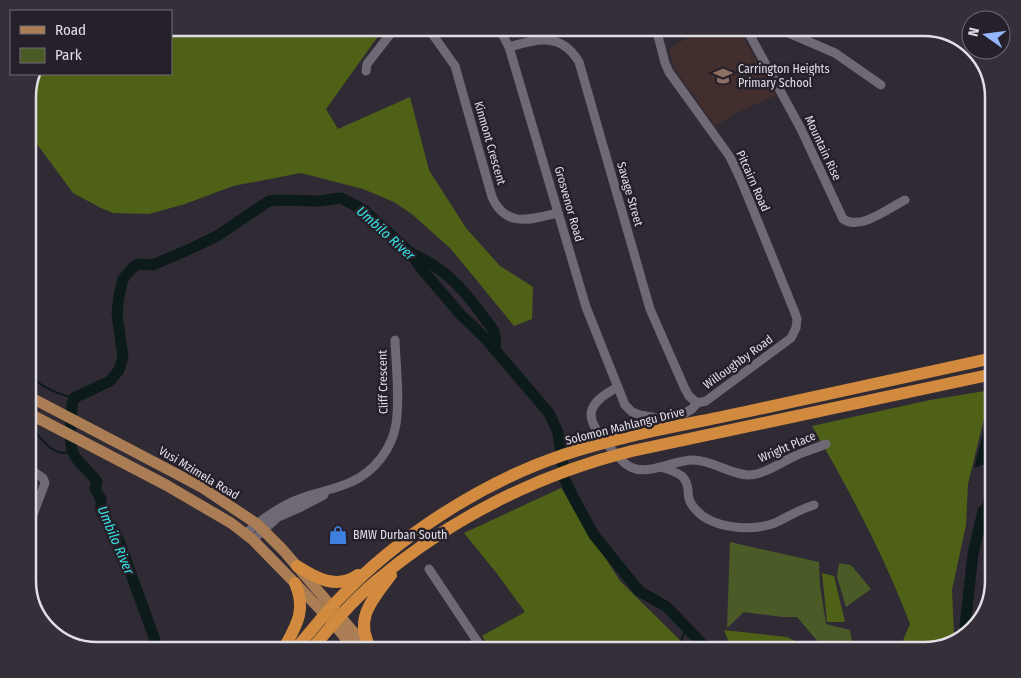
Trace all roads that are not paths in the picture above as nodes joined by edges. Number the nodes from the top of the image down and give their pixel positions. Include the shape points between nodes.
1 (389, 36) edge
2 (434, 36) edge
3 (503, 36) edge
4 (658, 36) edge
5 (751, 36) edge
6 (796, 36) edge
7 (509, 47) junction
8 (366, 70) dead end
9 (881, 85) dead end
10 (905, 200) dead end
11 (558, 212) junction
12 (796, 328) joint
13 (395, 340) dead end
14 (985, 360) edge
15 (985, 376) edge
16 (618, 387) junction
17 (36, 400) edge
18 (697, 403) junction
19 (36, 417) edge
20 (826, 444) dead end
21 (661, 467) junction
22 (36, 473) edge
23 (814, 505) dead end
24 (36, 507) edge
25 (260, 527) junction
26 (249, 537) junction
27 (401, 560) junction
28 (378, 562) junction
29 (297, 566) junction
30 (429, 569) dead end
31 (295, 583) junction
32 (333, 615) junction
33 (288, 642) edge
34 (304, 642) edge
35 (316, 642) edge
36 (351, 642) edge
37 (362, 642) edge
38 (367, 642) edge
39 (479, 642) edge

1 - 8 street via 367,64
2 - 11 street, Kinmont Crescent via 455,66 492,197 499,210 508,217 524,220
3 - 7 street, Grosvenor Road
4 - 12 street, Pitcairn Road via 669,72 730,157 797,319
5 - 10 street, Mountain Rise via 801,129 843,219 861,223
6 - 9 street via 835,53
7 - 11 street, Grosvenor Road
7 - 18 street, Savage Street via 532,40 550,40 568,48 579,62 650,309 685,389
11 - 16 street, Grosvenor Road via 586,307
12 - 18 street, Willoughby Road via 791,338 706,401
13 - 25 street, Cliff Crescent via 397,410 392,439 384,454 370,470 351,482 298,499 270,513
14 - 28 highway, Solomon Mahlangu Drive via 562,455 511,477 451,509
15 - 27 highway, Solomon Mahlangu Drive via 632,451 571,469 510,494
16 - 18 street, Willoughby Road via 626,407 648,417 686,413
16 - 21 street, Wright Place via 600,397 592,408 595,431 632,468
17 - 25 main road, Vusi Mzimela Road via 203,488
19 - 26 main road via 166,485 232,523
20 - 21 street, Wright Place via 754,474 742,474 700,460
21 - 23 street via 683,476 692,506 702,515 722,524 741,528 768,524
22 - 24 street via 45,483
25 - 26 street, Cliff Crescent
25 - 29 main road, Vusi Mzimela Road
26 - 31 main road
27 - 32 highway, Solomon Mahlangu Drive
27 - 38 highway via 366,614 363,632
28 - 29 highway via 353,579 335,583 317,578
28 - 32 highway, Solomon Mahlangu Drive
29 - 32 main road, Vusi Mzimela Road
30 - 39 street
31 - 32 main road
31 - 33 highway via 300,594 300,613
32 - 34 highway, Solomon Mahlangu Drive
32 - 35 highway, Solomon Mahlangu Drive
32 - 36 main road
32 - 37 main road

